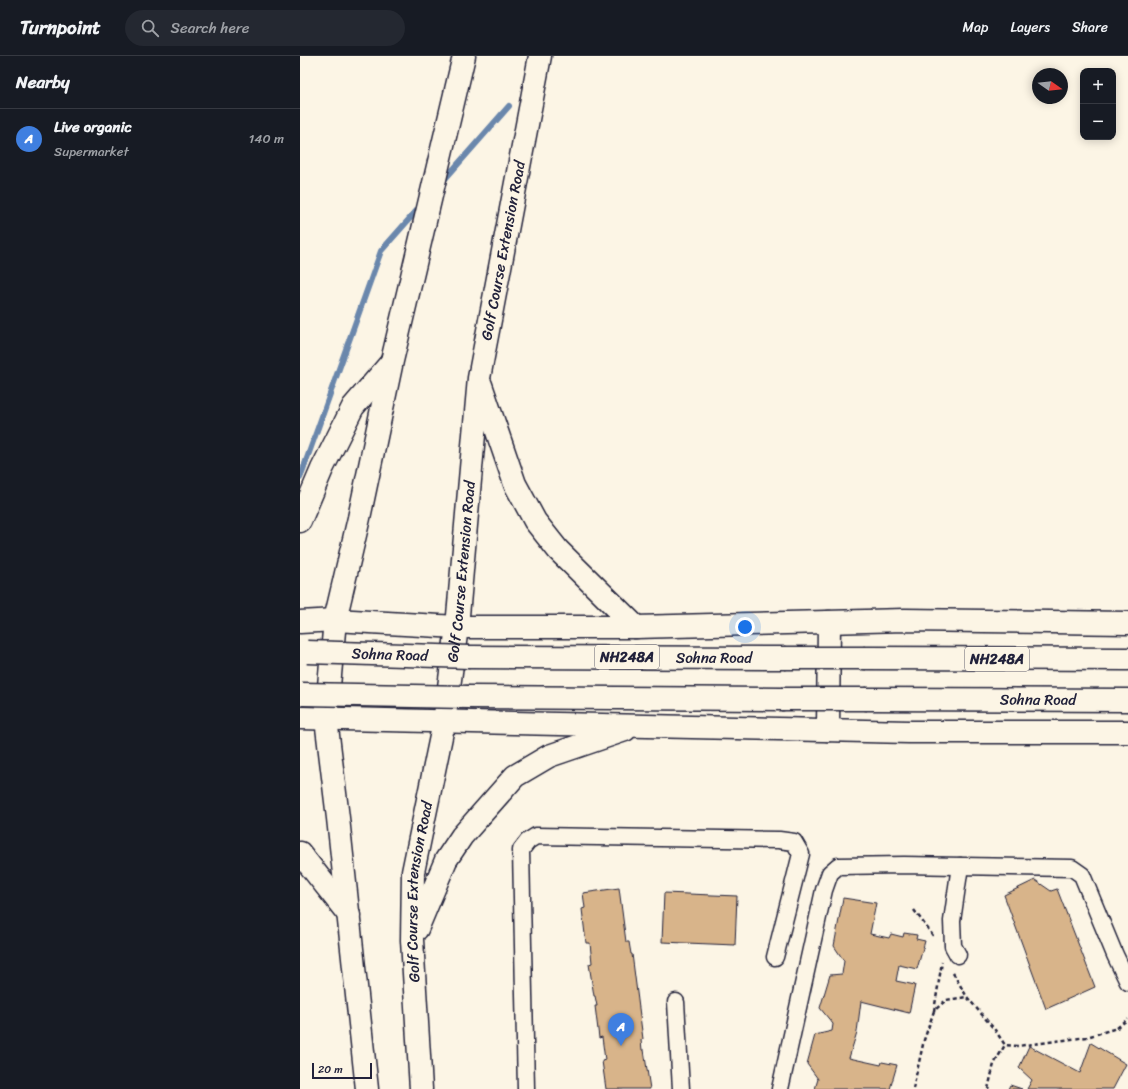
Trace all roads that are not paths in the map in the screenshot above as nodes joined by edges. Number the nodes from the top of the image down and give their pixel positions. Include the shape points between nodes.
1 (464, 56) edge
2 (540, 56) edge
3 (392, 361) junction
4 (478, 378) junction
5 (300, 520) edge
6 (335, 620) junction
7 (300, 622) edge
8 (829, 622) junction
9 (1128, 623) edge
10 (457, 626) junction
11 (636, 627) junction
12 (303, 652) edge
13 (1128, 659) edge
14 (301, 694) edge
15 (1128, 700) edge
16 (300, 718) edge
17 (326, 719) junction
18 (444, 722) junction
19 (639, 725) junction
20 (828, 730) junction
21 (1128, 732) edge
22 (300, 853) edge
23 (960, 866) junction
24 (349, 915) junction
25 (412, 940) junction
26 (1122, 954) edge
27 (775, 957) dead end
28 (954, 960) road end
29 (1128, 982) edge
30 (676, 1002) dead end
31 (367, 1089) edge
32 (421, 1089) edge
33 (526, 1089) edge
34 (681, 1089) edge
35 (780, 1089) edge

1 - 3 main road
2 - 4 main road, Golf Course Extension Road
3 - 5 main road via 353,407
3 - 6 main road
4 - 10 main road, Golf Course Extension Road
4 - 11 main road via 515,484 535,521 558,550
6 - 7 main road
6 - 10 main road
6 - 17 main road
8 - 9 main road via 905,620
8 - 11 main road
8 - 20 main road
10 - 11 main road
10 - 18 main road, Golf Course Extension Road
12 - 13 main road, Sohna Road / NH248A, bridge via 470,657
14 - 15 main road, Sohna Road, bridge
16 - 17 main road
17 - 18 main road
17 - 24 main road
18 - 19 main road
18 - 25 main road, Golf Course Extension Road via 413,872
19 - 20 main road
19 - 25 main road via 549,756 515,776 462,836 446,860
20 - 21 main road
22 - 24 main road
23 - 26 street via 1072,868 1082,875
23 - 28 street via 952,921
23 - 35 street via 838,866 830,873 824,890
24 - 31 main road
25 - 32 main road, Golf Course Extension Road
26 - 29 street
27 - 33 street via 801,854 794,842 536,836 528,841 522,850
30 - 34 street

